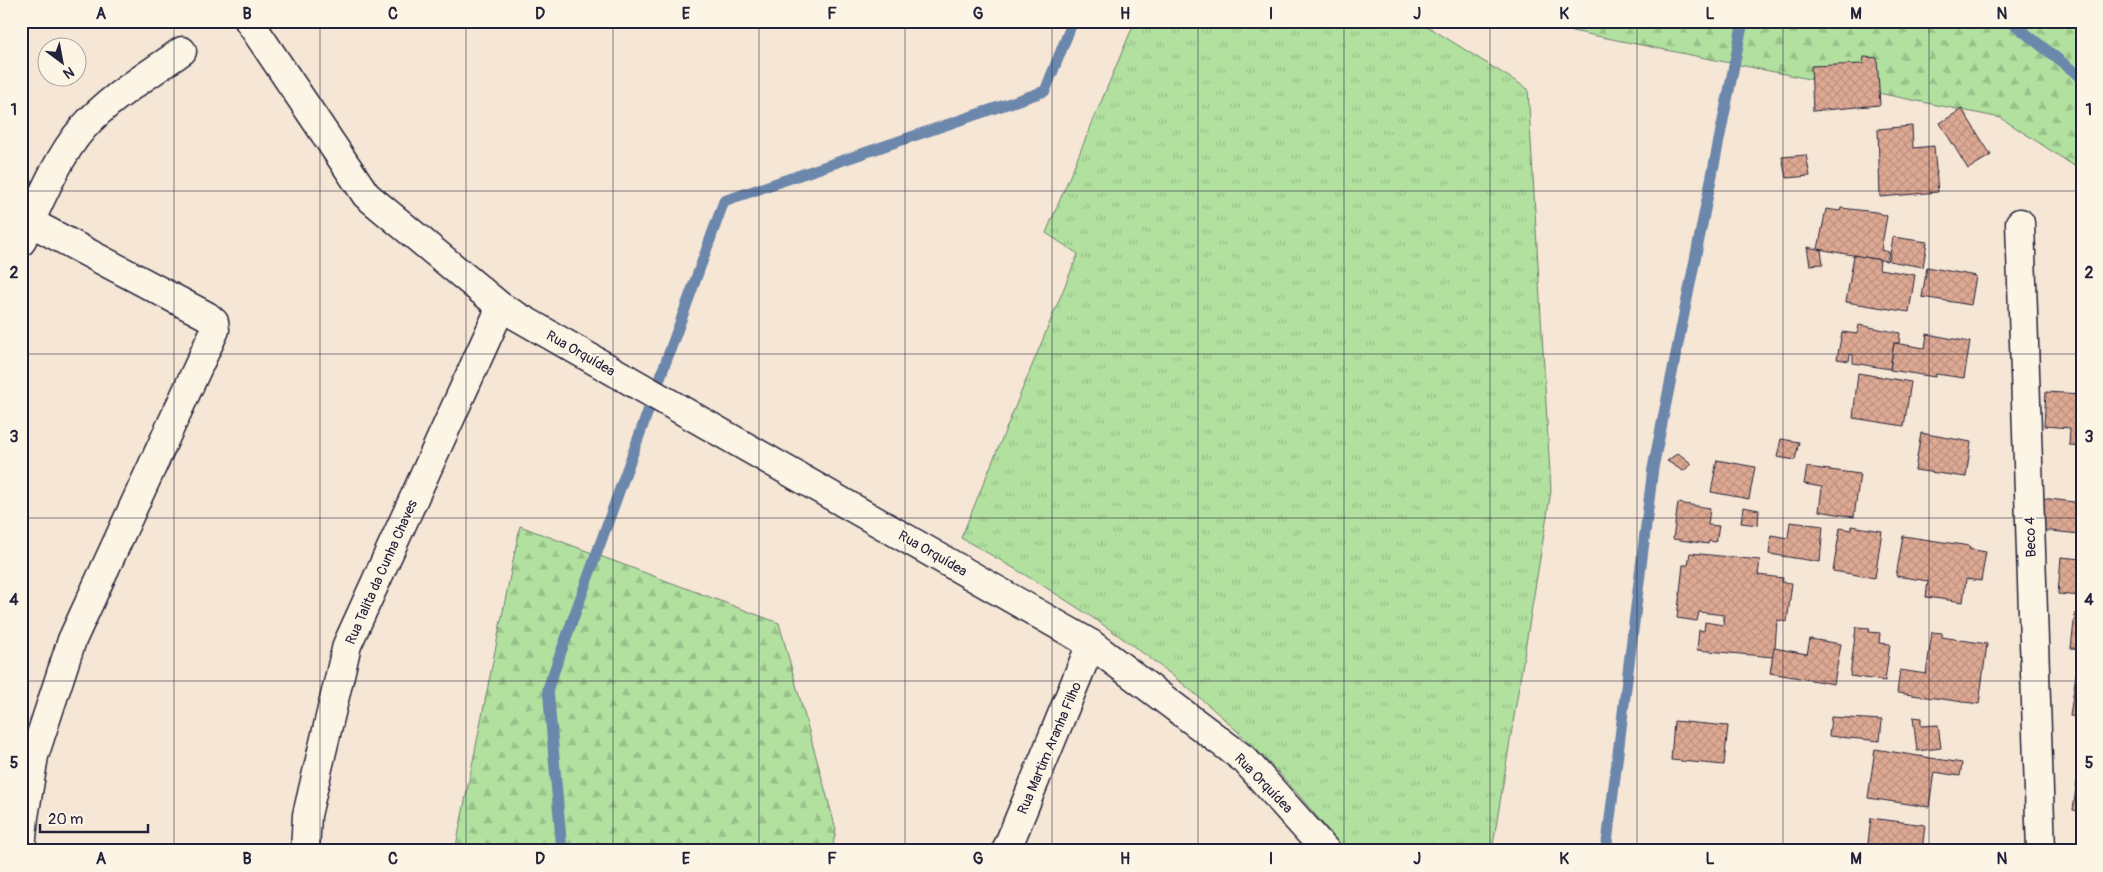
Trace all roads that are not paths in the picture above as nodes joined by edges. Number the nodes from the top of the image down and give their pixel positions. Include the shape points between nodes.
1 (249, 21) edge
2 (182, 51) dead end
3 (2020, 223) dead end
4 (26, 232) edge
5 (502, 308) junction
6 (1091, 644) junction
7 (21, 849) edge
8 (305, 851) edge
9 (1006, 851) edge
10 (1326, 851) edge
11 (2041, 851) edge

1 - 5 street, Rua Orquídea via 366,195
2 - 4 street via 123,92 81,129 53,175
3 - 11 street, Beco 4
4 - 7 street via 207,316 214,322 215,330 72,640 34,756
5 - 6 street, Rua Orquídea
5 - 8 street, Rua Talita da Cunha Chaves via 347,645 307,816
6 - 9 street, Rua Martim Aranha Filho
6 - 10 street, Rua Orquídea via 1245,760

